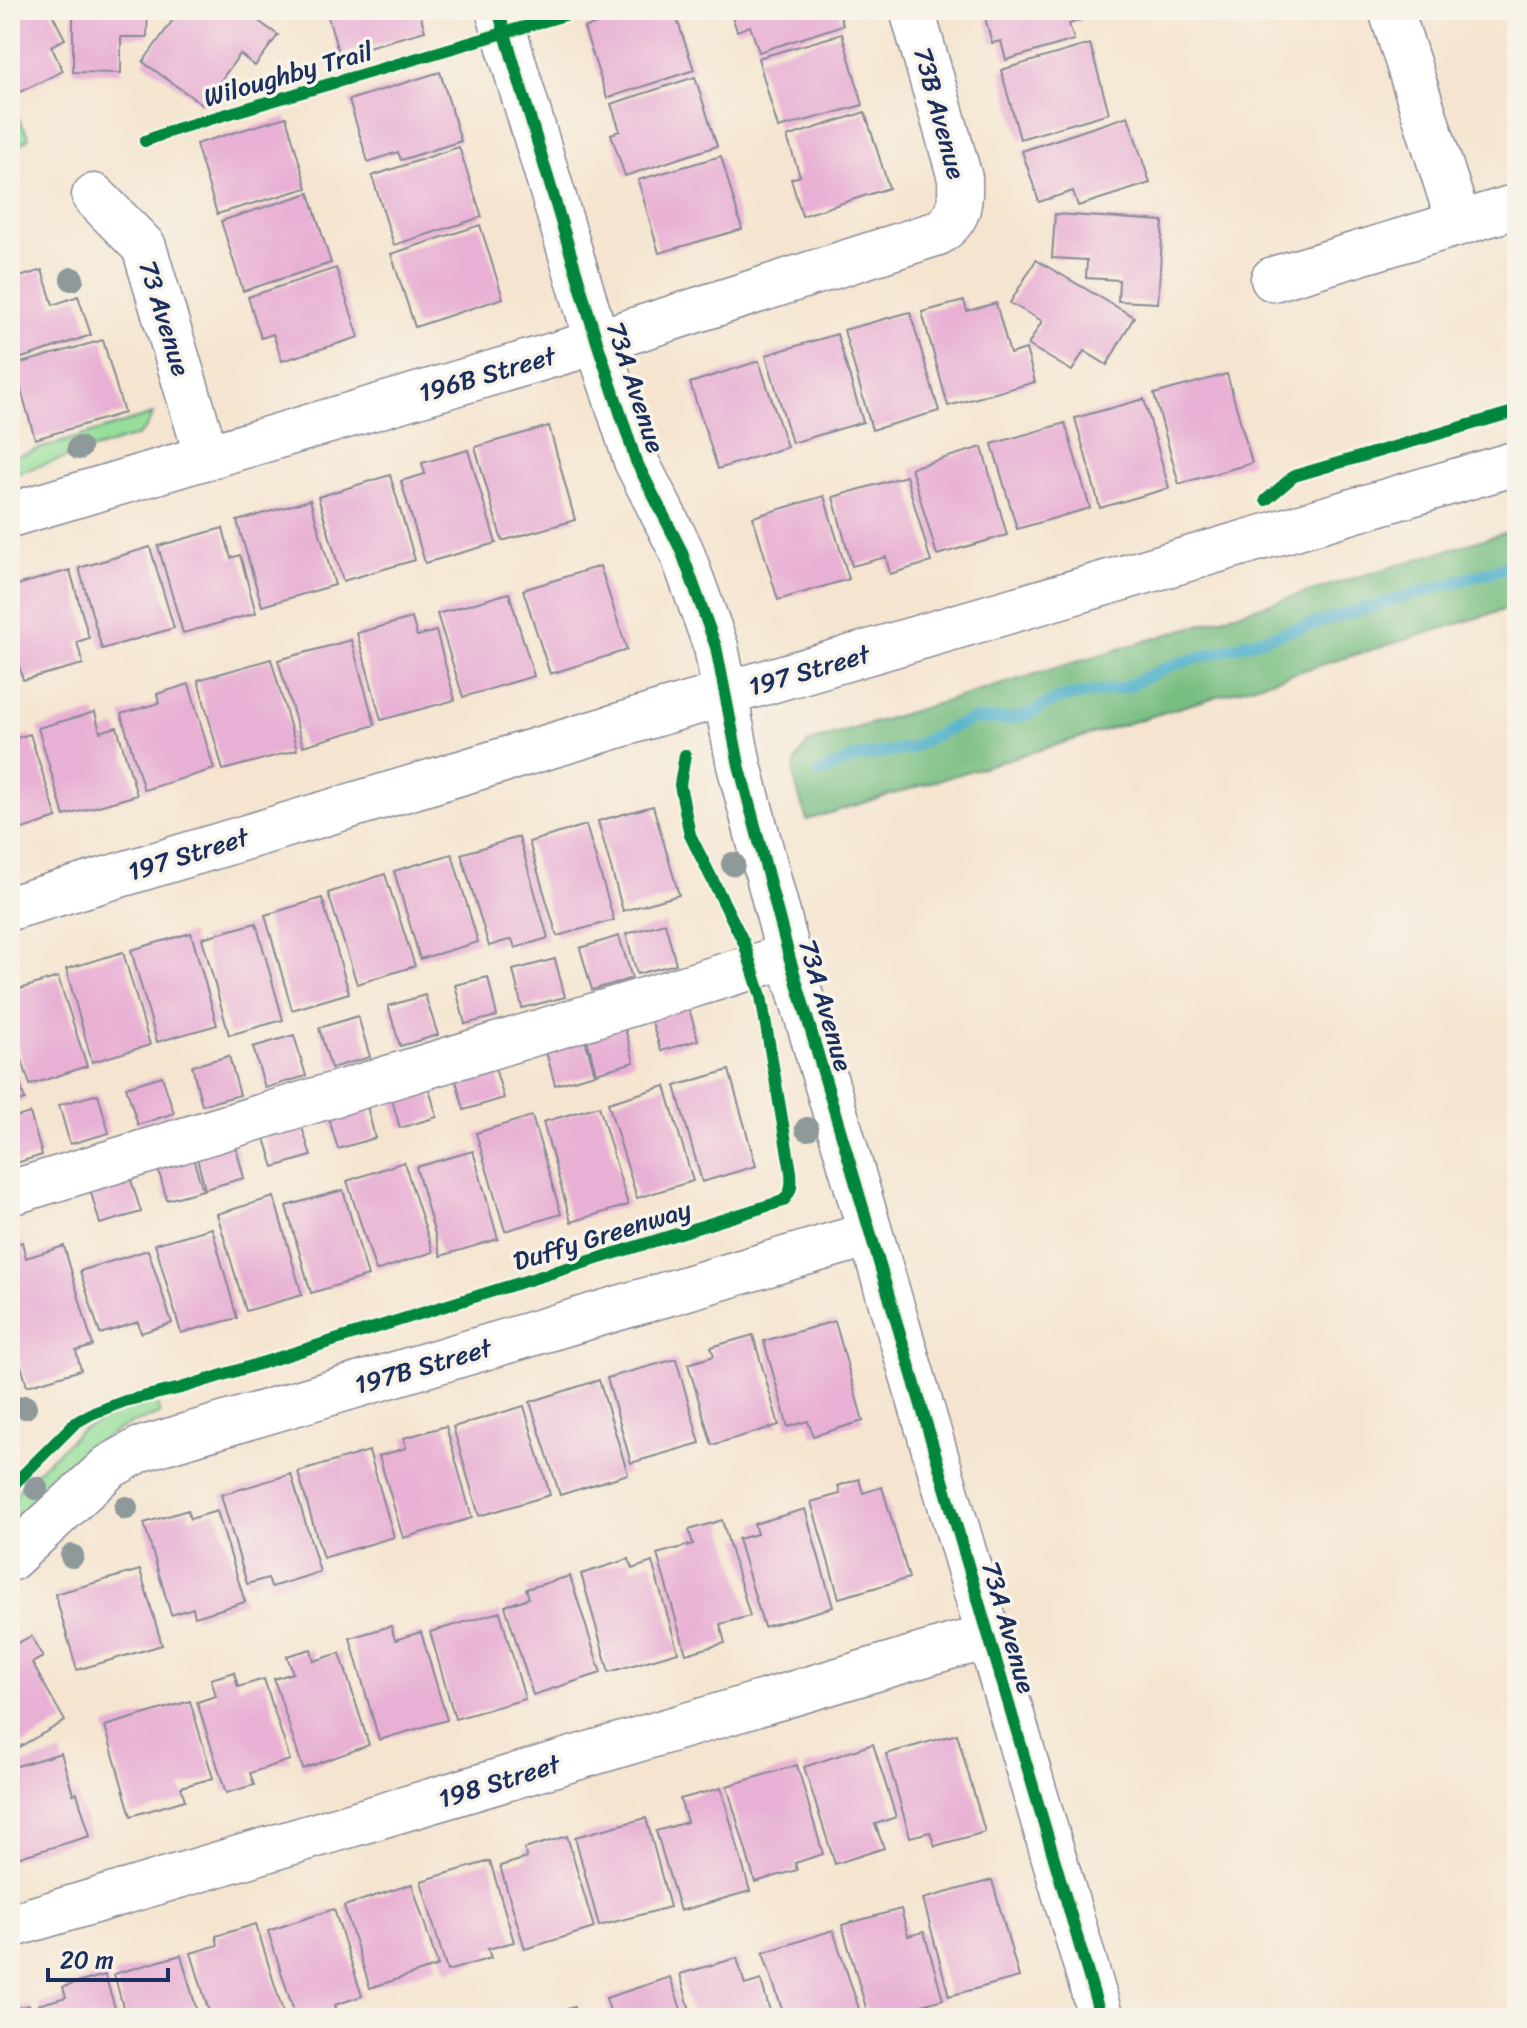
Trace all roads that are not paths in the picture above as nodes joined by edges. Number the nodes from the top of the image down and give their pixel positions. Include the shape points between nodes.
1 (498, 10) edge
2 (912, 10) edge
3 (1391, 10) edge
4 (94, 196) dead end
5 (1517, 206) edge
6 (957, 217) joint
7 (1459, 223) junction
8 (1273, 279) dead end
9 (597, 342) junction
10 (207, 457) junction
11 (1517, 463) edge
12 (10, 515) edge
13 (725, 695) junction
14 (10, 908) edge
15 (789, 956) junction
16 (10, 1193) edge
17 (870, 1234) junction
18 (10, 1559) edge
19 (989, 1638) junction
20 (10, 1926) edge
21 (1101, 2018) edge

1 - 9 street, 73A Avenue
2 - 6 street, 73B Avenue via 957,167
3 - 7 street
4 - 10 street, 73 Avenue via 144,247
5 - 7 street
6 - 9 street, 196B Street via 950,226 916,242
7 - 8 street
9 - 10 street, 196B Street
9 - 13 street, 73A Avenue via 636,461 701,602
10 - 12 street, 196B Street
11 - 13 street, 197 Street
13 - 14 street, 197 Street
13 - 15 street, 73A Avenue
15 - 16 street
15 - 17 street, 73A Avenue
17 - 18 street, 197B Street via 141,1449 109,1467
17 - 19 street, 73A Avenue
19 - 20 street, 198 Street
19 - 21 street, 73A Avenue

